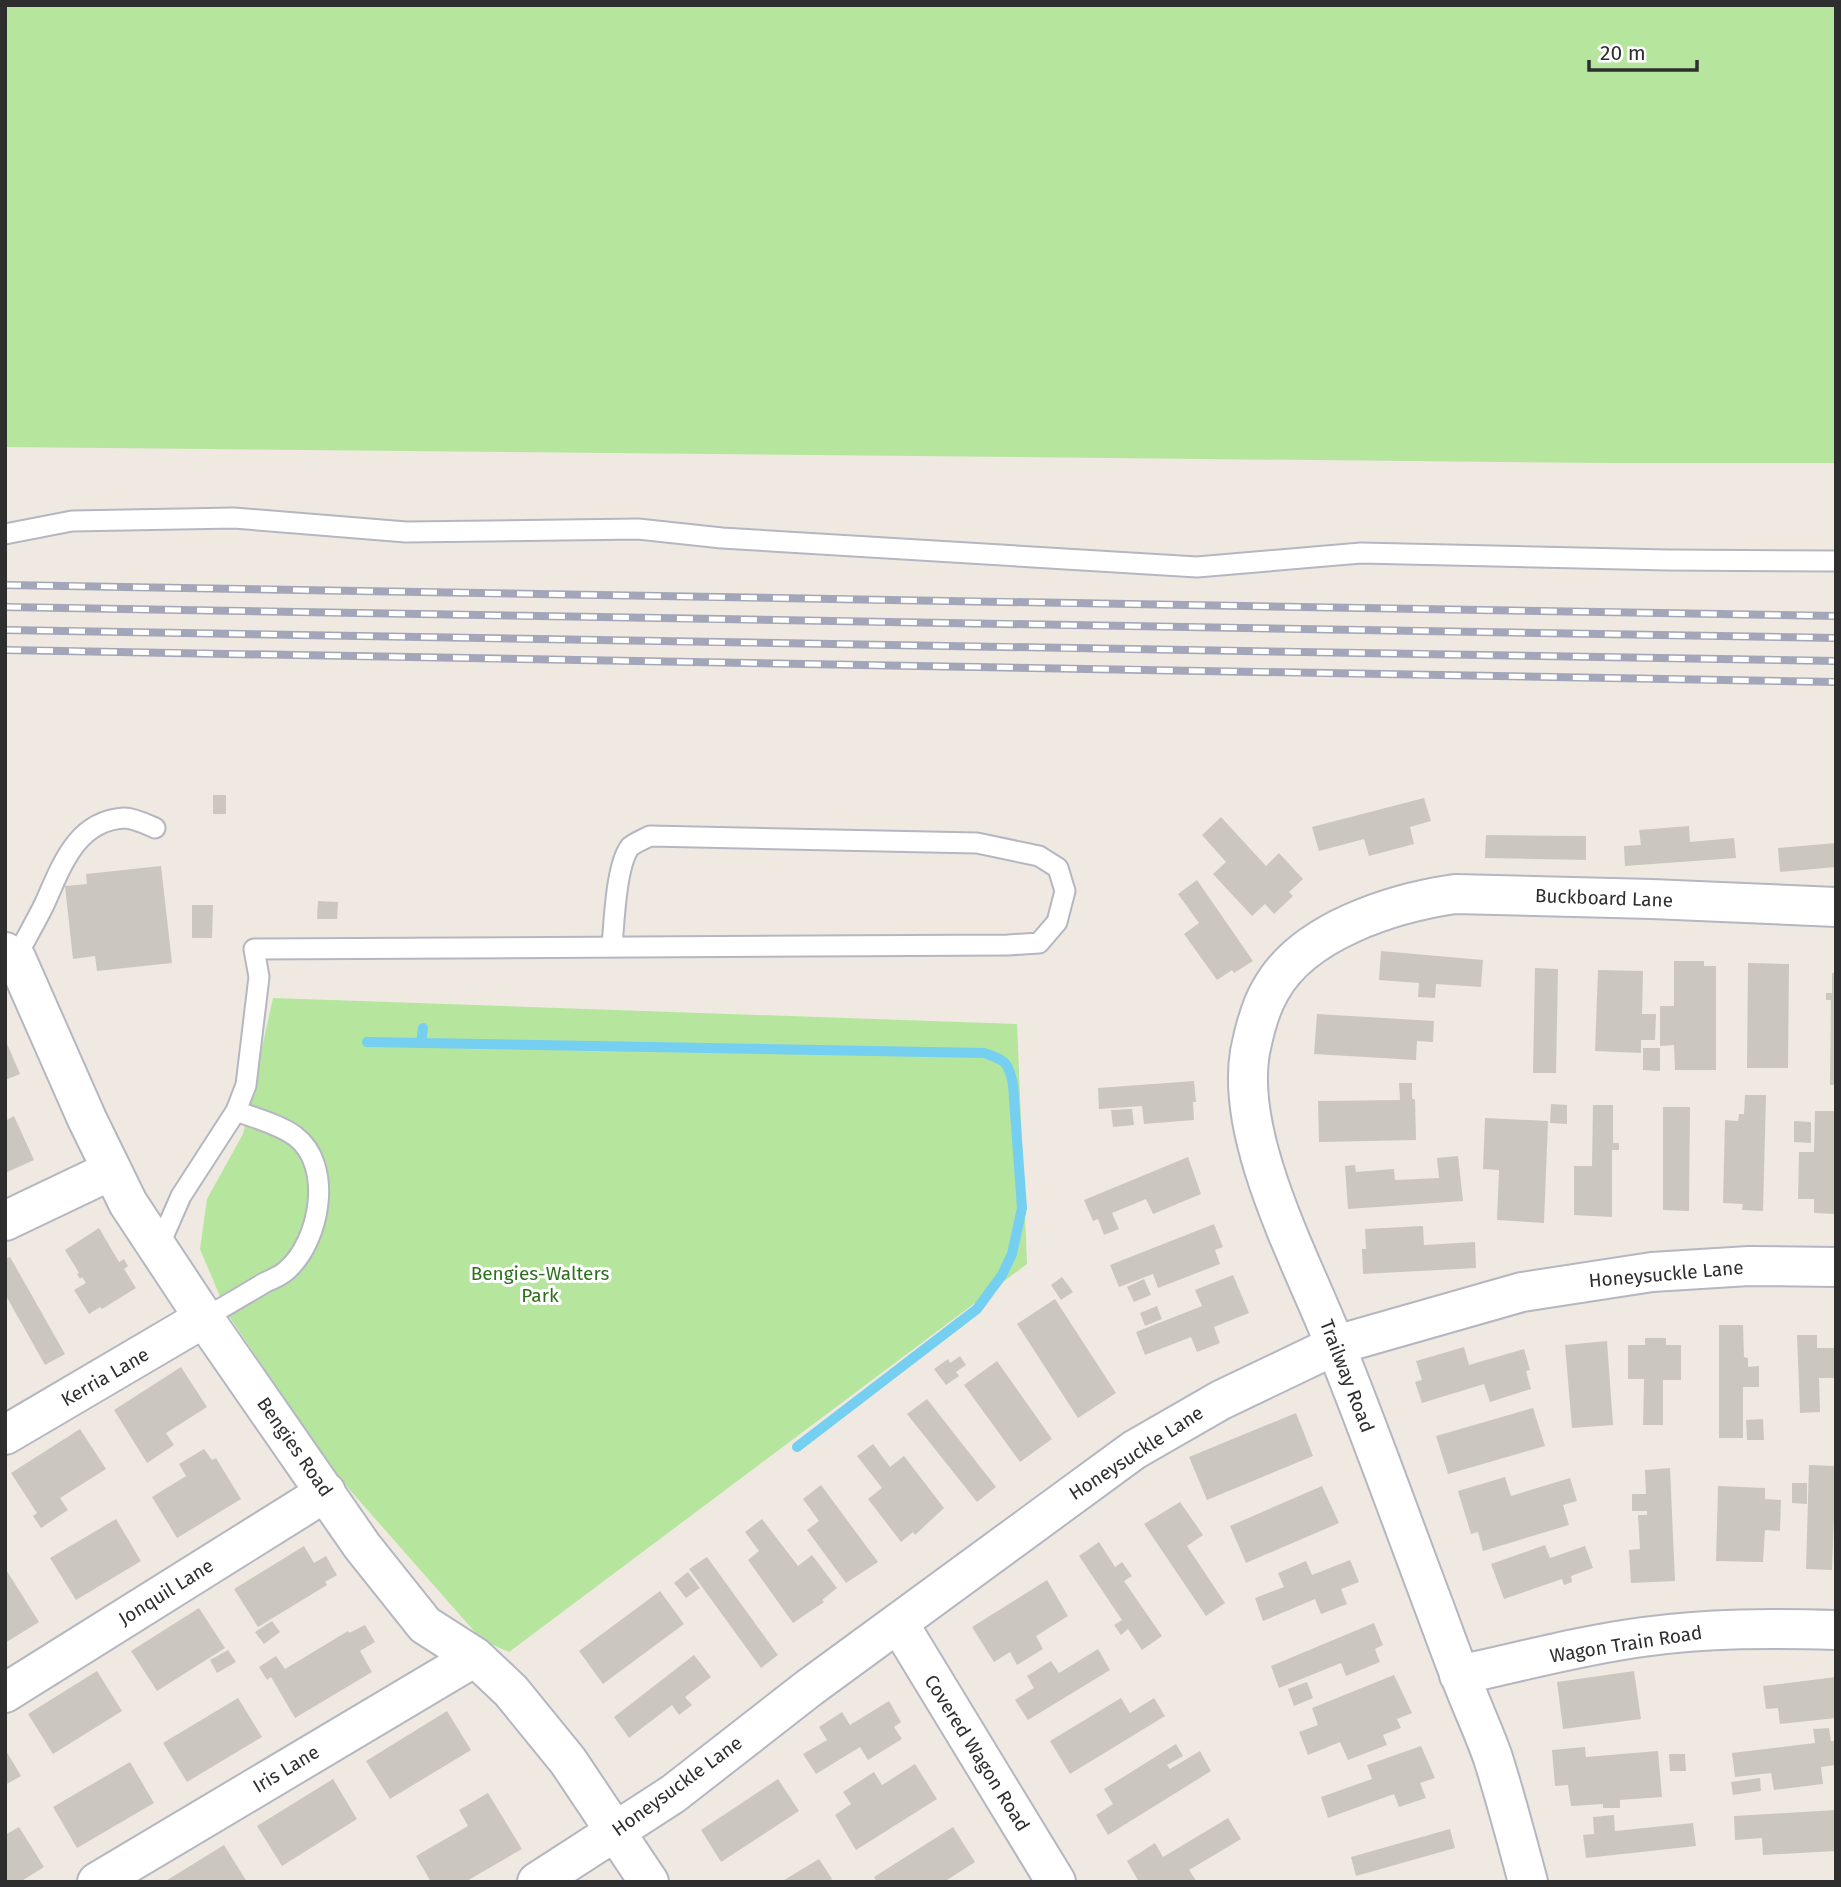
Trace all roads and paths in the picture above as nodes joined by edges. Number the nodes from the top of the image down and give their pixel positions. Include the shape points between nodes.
1 (5, 534) edge
2 (1836, 561) edge
3 (155, 828) dead end
4 (1836, 907) edge
5 (1374, 912) joint
6 (612, 947) junction
7 (10, 955) edge
8 (236, 1111) junction
9 (112, 1170) junction
10 (5, 1221) edge
11 (159, 1246) junction
12 (1836, 1268) edge
13 (204, 1318) junction
14 (1336, 1345) junction
15 (5, 1435) edge
16 (326, 1492) junction
17 (899, 1624) junction
18 (1836, 1630) edge
19 (475, 1657) junction
20 (1459, 1675) junction
21 (5, 1693) edge
22 (616, 1831) junction
23 (97, 1882) edge
24 (537, 1882) edge
25 (649, 1882) edge
26 (1056, 1882) edge
27 (1528, 1882) edge

1 - 2 lane via 72,521 234,519 406,533 638,529 1197,566 1361,552
3 - 7 lane via 128,818 106,821 87,833 67,854 44,903
4 - 5 street, Buckboard Lane via 1455,894
5 - 14 street, Trailway Road via 1328,935 1287,968 1270,990 1250,1053 1252,1127 1273,1194
6 - 6 lane via 624,862 631,846 650,836 977,844 1039,856 1058,868 1065,891 1057,922 1039,943
6 - 8 lane via 254,948 259,976 256,1010 246,1085
7 - 9 street, Bengies Road
8 - 11 lane via 181,1196
8 - 13 lane via 295,1136 309,1150 316,1163 319,1200 307,1241 286,1272
9 - 10 street
9 - 11 street, Bengies Road via 128,1203
11 - 13 street, Bengies Road
12 - 14 street, Honeysuckle Lane via 1721,1267 1574,1283 1522,1292
13 - 15 street, Kerria Lane
13 - 16 street, Bengies Road
14 - 17 street, Honeysuckle Lane via 1221,1400 1134,1450
14 - 20 street, Trailway Road
16 - 19 street, Bengies Road via 425,1625
16 - 21 street, Jonquil Lane
17 - 22 street, Honeysuckle Lane via 673,1794
17 - 26 street, Covered Wagon Road
18 - 20 street, Wagon Train Road via 1753,1628 1640,1637
19 - 22 street, Bengies Road via 568,1761
19 - 23 street, Iris Lane
20 - 27 street, Trailway Road via 1493,1757
22 - 24 street, Honeysuckle Lane
22 - 25 street, Bengies Road

